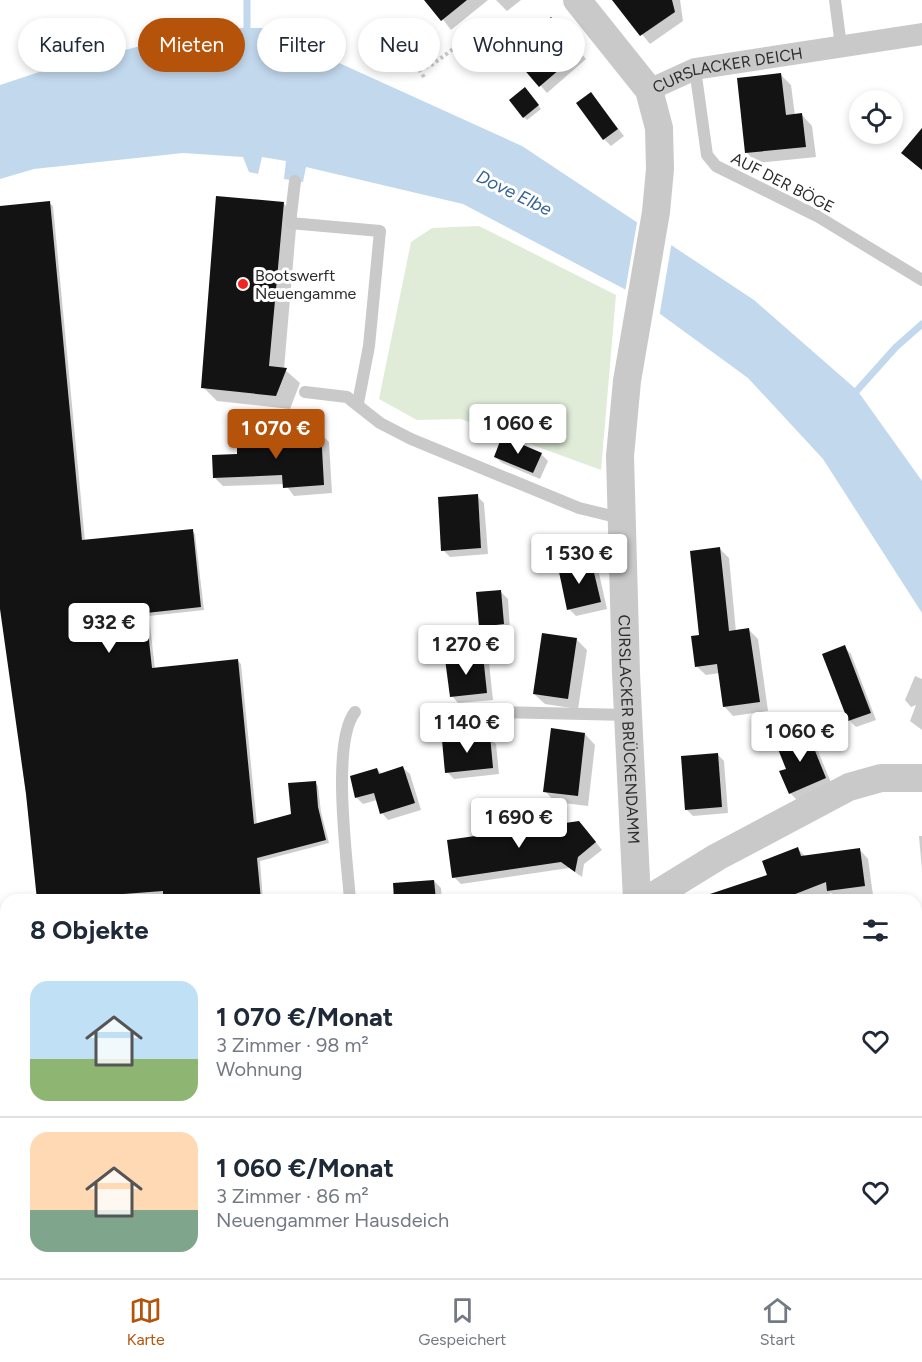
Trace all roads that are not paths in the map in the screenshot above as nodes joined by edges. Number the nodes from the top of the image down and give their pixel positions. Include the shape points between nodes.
1 (577, 0) edge
2 (835, 0) edge
3 (922, 34) edge
4 (841, 46) junction
5 (695, 69) junction
6 (649, 90) junction
7 (295, 181) dead end
8 (922, 280) edge
9 (304, 392) dead end
10 (357, 403) junction
11 (620, 518) junction
12 (355, 712) dead end
13 (499, 712) dead end
14 (628, 715) junction
15 (922, 778) edge
16 (350, 894) edge
17 (637, 894) edge
18 (657, 894) edge

1 - 6 street, CURSLACKER DEICH
2 - 4 lane
3 - 4 street, CURSLACKER DEICH
4 - 5 street, CURSLACKER DEICH
5 - 6 street, CURSLACKER DEICH
5 - 8 lane, AUF DER BÖGE via 707,155 716,166 817,216
6 - 11 street, CURSLACKER BRÜCKENDAMM via 659,128 660,169 627,381 620,456
7 - 10 lane via 290,223 380,231 369,346
9 - 10 lane via 347,397
10 - 11 lane via 380,423 411,439 579,508
11 - 14 street, CURSLACKER BRÜCKENDAMM
12 - 16 lane via 348,721 342,773
13 - 14 lane
14 - 17 street, CURSLACKER BRÜCKENDAMM
15 - 18 street via 881,778 849,786

